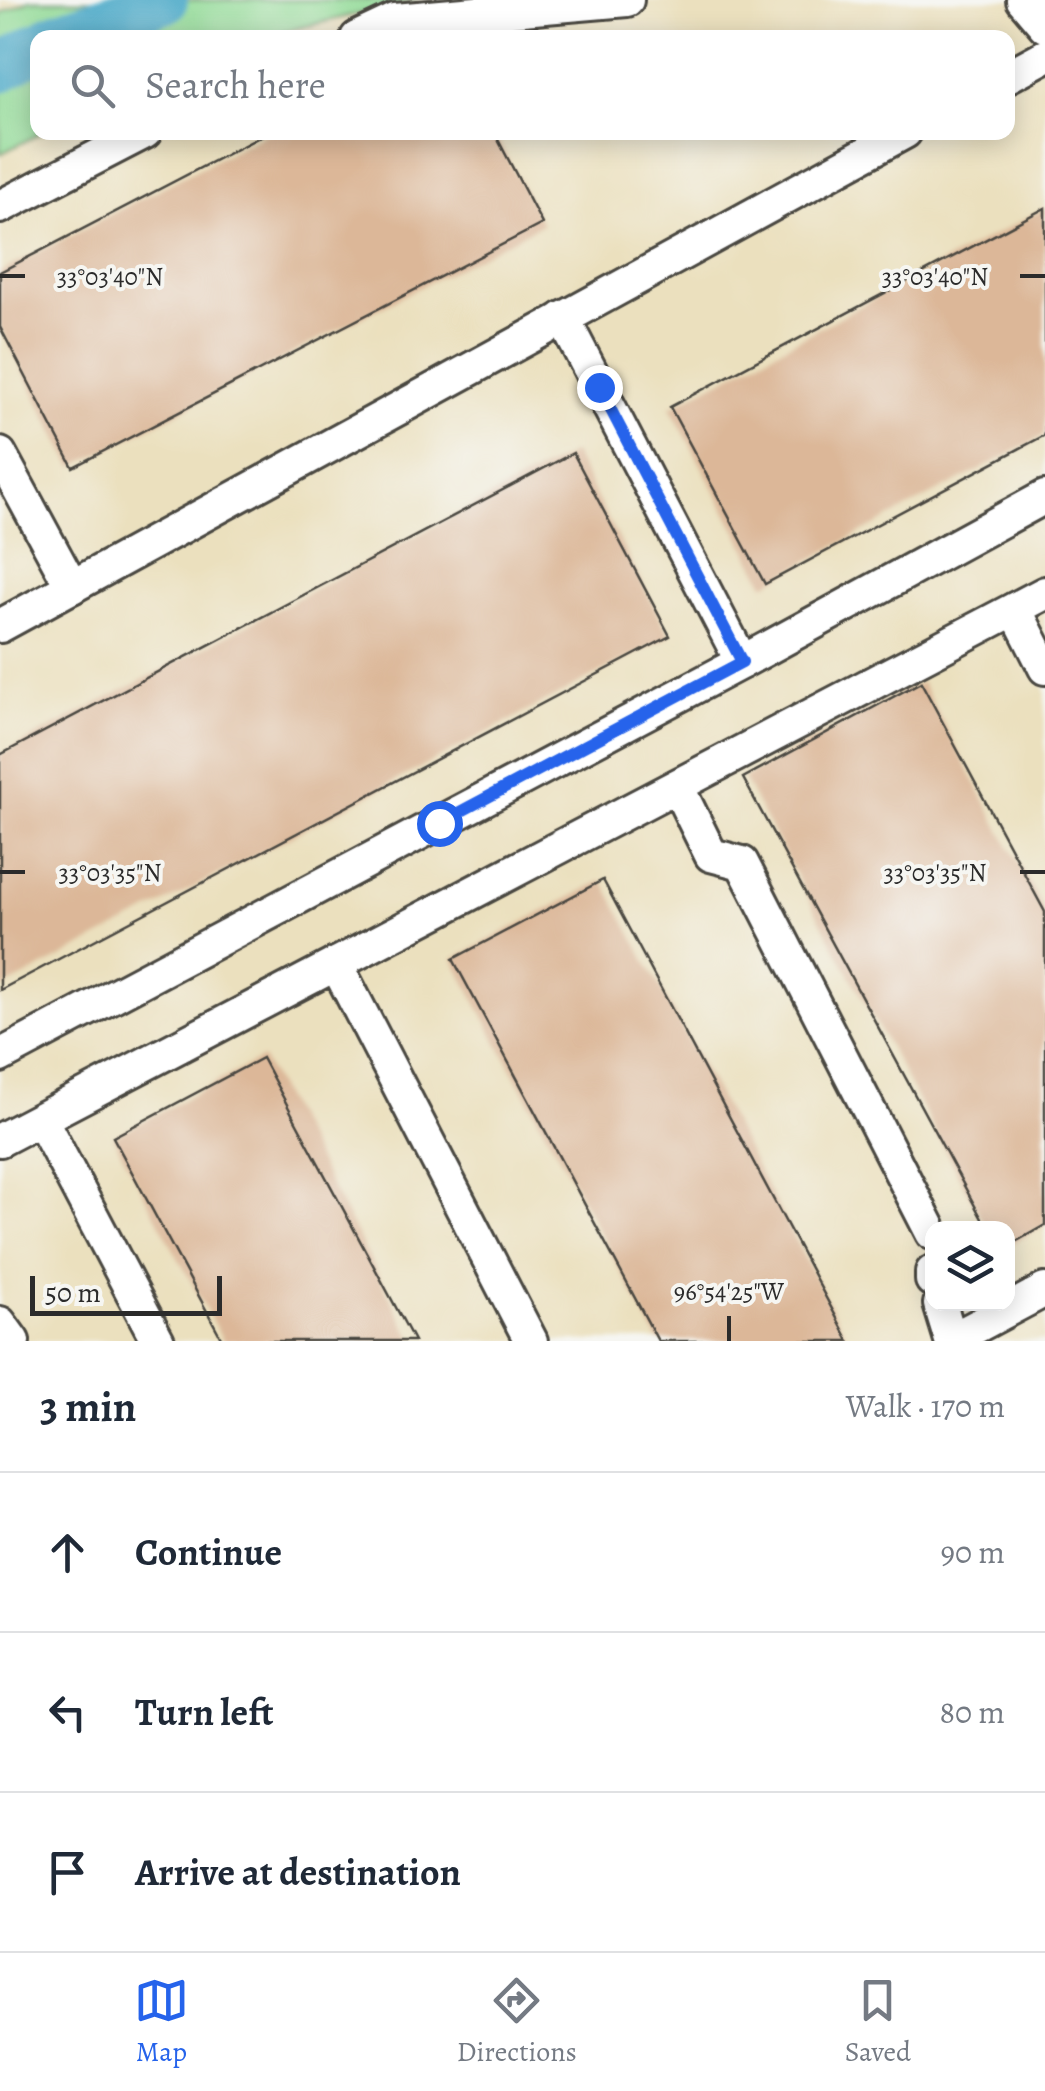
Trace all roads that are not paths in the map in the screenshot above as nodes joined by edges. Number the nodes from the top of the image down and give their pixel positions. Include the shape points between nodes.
1 (627, 0) edge
2 (1023, 0) edge
3 (1045, 26) edge
4 (373, 30) edge
5 (1045, 56) edge
6 (1015, 72) edge
7 (129, 140) edge
8 (889, 140) edge
9 (0, 206) edge
10 (563, 318) junction
11 (0, 454) edge
12 (1045, 497) edge
13 (72, 586) junction
14 (1045, 592) edge
15 (1015, 609) junction
16 (0, 626) edge
17 (742, 662) junction
18 (1045, 668) edge
19 (677, 786) junction
20 (336, 964) junction
21 (0, 1056) edge
22 (41, 1118) junction
23 (0, 1140) edge
24 (925, 1221) edge
25 (1045, 1290) edge
26 (942, 1311) edge
27 (0, 1323) edge
28 (950, 1340) edge
29 (14, 1341) edge
30 (158, 1341) edge
31 (531, 1341) edge

1 - 4 street via 395,20
2 - 3 street
5 - 6 street
7 - 9 street
8 - 10 street
10 - 13 street
10 - 17 street
11 - 13 street
12 - 17 street
13 - 16 street
14 - 15 street
15 - 18 street
15 - 19 street
17 - 21 street
19 - 20 street
19 - 24 street via 712,855 742,863
20 - 22 street
20 - 31 street
22 - 23 street
22 - 30 street
25 - 28 street
26 - 28 street
27 - 29 street

